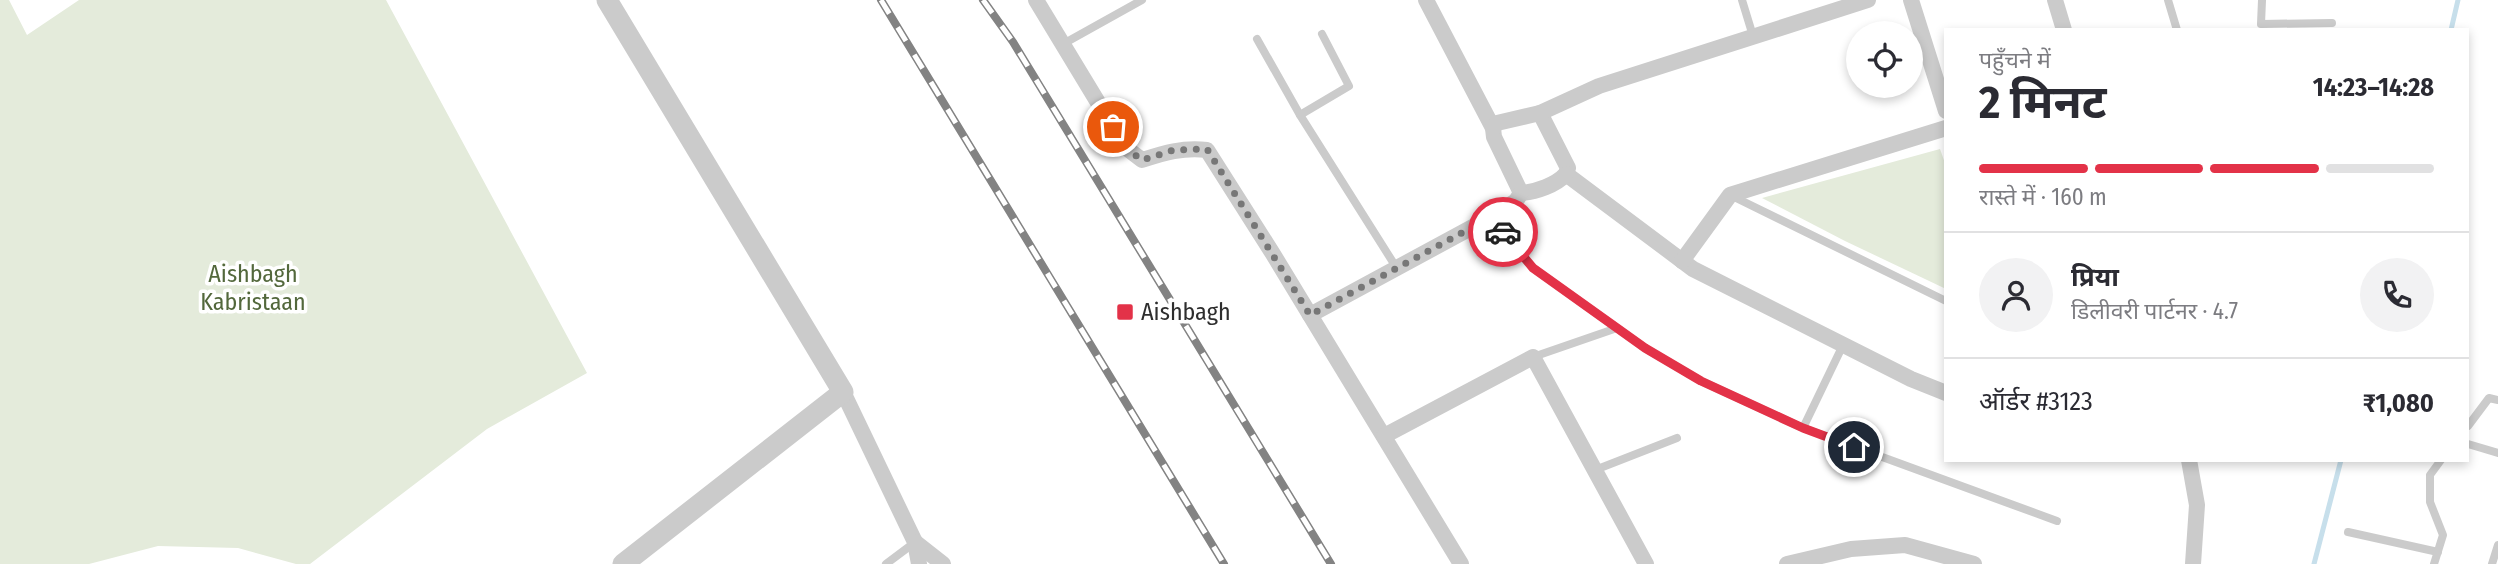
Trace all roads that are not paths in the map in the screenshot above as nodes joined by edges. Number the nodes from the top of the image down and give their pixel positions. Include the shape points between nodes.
1 (607, 0) edge
2 (1036, 0) edge
3 (1142, 0) edge
4 (1426, 0) edge
5 (1742, 0) edge
6 (1868, 0) edge
7 (1911, 0) edge
8 (2055, 0) edge
9 (2168, 0) edge
10 (2262, 0) edge
11 (2332, 23) dead end
12 (2063, 28) edge
13 (2176, 28) edge
14 (1322, 34) dead end
15 (1753, 36) junction
16 (1257, 39) dead end
17 (1063, 44) junction
18 (1944, 105) edge
19 (1540, 113) junction
20 (1300, 115) junction
21 (1493, 128) junction
22 (1944, 129) edge
23 (1566, 174) junction
24 (1521, 193) junction
25 (1730, 195) junction
26 (1491, 217) junction
27 (1682, 261) junction
28 (1396, 267) junction
29 (1944, 300) edge
30 (1310, 315) junction
31 (1617, 328) junction
32 (1843, 345) junction
33 (1533, 357) junction
34 (843, 392) junction
35 (1944, 392) edge
36 (2498, 400) edge
37 (2469, 425) edge
38 (1803, 428) junction
39 (1384, 436) junction
40 (1677, 438) dead end
41 (2469, 444) edge
42 (2498, 453) edge
43 (2189, 462) edge
44 (2440, 462) edge
45 (1595, 470) junction
46 (2057, 521) dead end
47 (2348, 531) dead end
48 (915, 542) junction
49 (2498, 545) edge
50 (2438, 552) junction
51 (623, 564) edge
52 (886, 564) edge
53 (919, 564) edge
54 (943, 564) edge
55 (1461, 564) edge
56 (1646, 564) edge
57 (1787, 564) edge
58 (1974, 564) edge
59 (2193, 564) edge
60 (2434, 564) edge
61 (2492, 564) edge

1 - 34 street
2 - 17 street
3 - 17 lane
4 - 21 street
5 - 15 lane
6 - 15 street
7 - 18 street
8 - 12 street
9 - 13 lane
10 - 11 lane via 2261,24
14 - 20 lane via 1349,86
15 - 19 street via 1599,86
16 - 20 lane
17 - 30 street via 1125,148 1142,160 1174,150 1207,149
19 - 21 street via 1497,123
19 - 23 street
20 - 28 lane
21 - 24 street
22 - 25 street
23 - 24 street via 1532,193
23 - 27 street
24 - 26 street
25 - 27 street
25 - 29 lane
26 - 28 street
26 - 31 lane via 1533,268
27 - 32 street
28 - 30 street
30 - 39 street
31 - 33 lane
31 - 38 lane via 1701,381
32 - 35 street
32 - 38 lane
33 - 39 street
33 - 45 street
34 - 48 street
34 - 51 street
36 - 37 lane via 2489,398
38 - 46 lane
39 - 55 street
40 - 45 lane
41 - 42 lane
43 - 59 street via 2197,505
44 - 50 lane via 2430,475 2430,502 2443,535
45 - 56 street
47 - 50 lane
48 - 52 lane
48 - 53 street
48 - 54 street
49 - 61 lane
50 - 60 lane
57 - 58 street via 1850,549 1905,545

